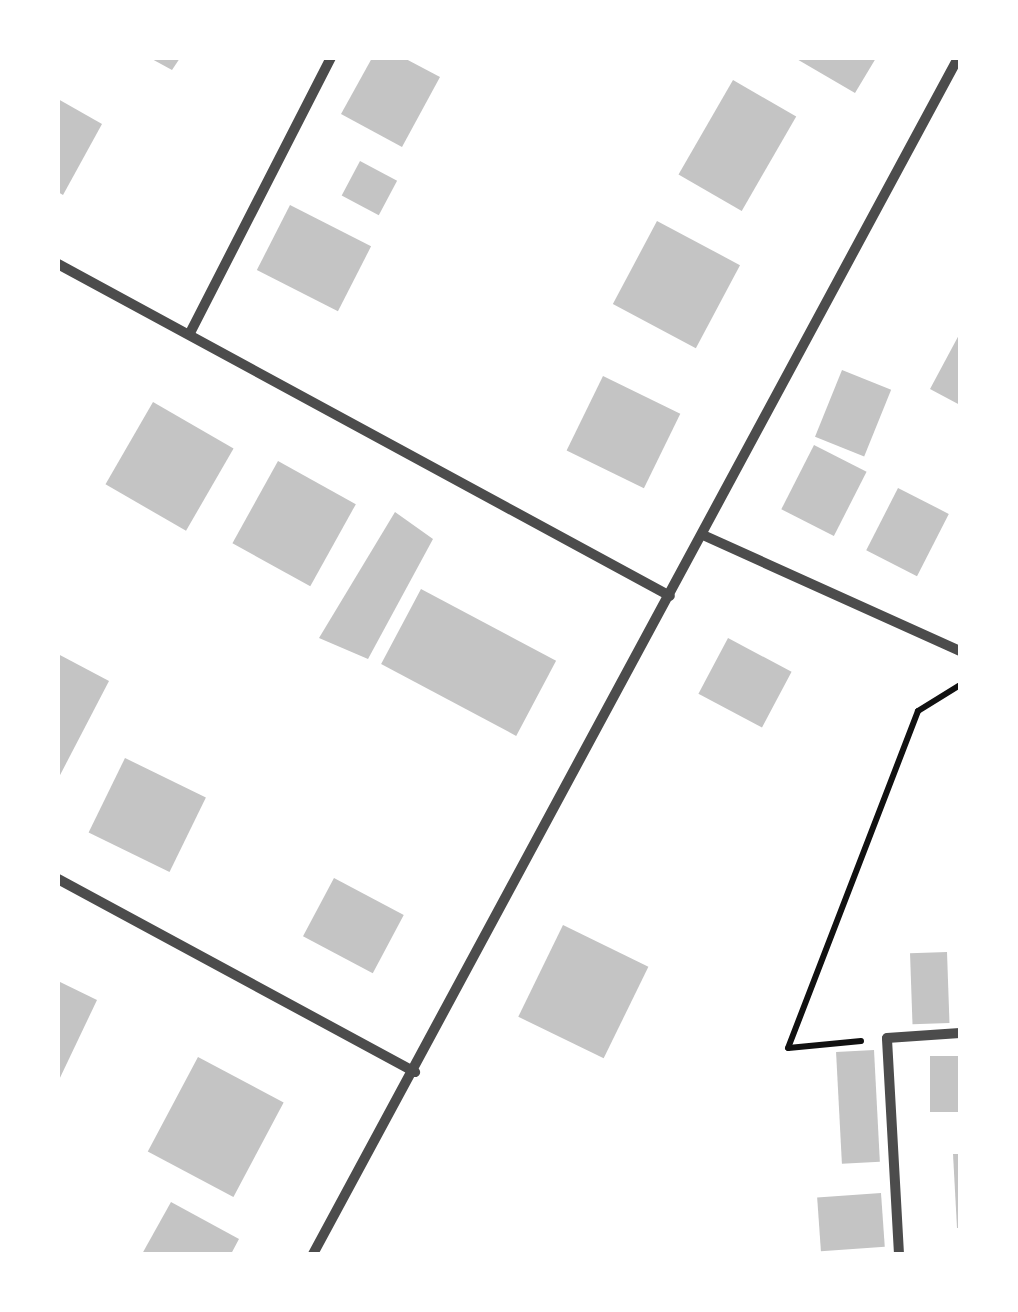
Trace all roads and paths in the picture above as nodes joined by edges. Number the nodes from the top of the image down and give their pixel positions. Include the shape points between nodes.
1 (332, 58) edge
2 (958, 58) edge
3 (58, 264) edge
4 (190, 333) junction
5 (703, 535) junction
6 (670, 596) junction
7 (960, 650) edge
8 (960, 684) edge
9 (58, 879) edge
10 (960, 1033) edge
11 (888, 1038) junction
12 (415, 1072) junction
13 (313, 1254) edge
14 (899, 1254) edge

1 - 4 street
2 - 5 street
3 - 4 street
4 - 6 street
5 - 6 street
5 - 7 street
6 - 12 street
8 - 11 path via 918,711 788,1048
9 - 12 street
10 - 11 street
11 - 14 street
12 - 13 street

